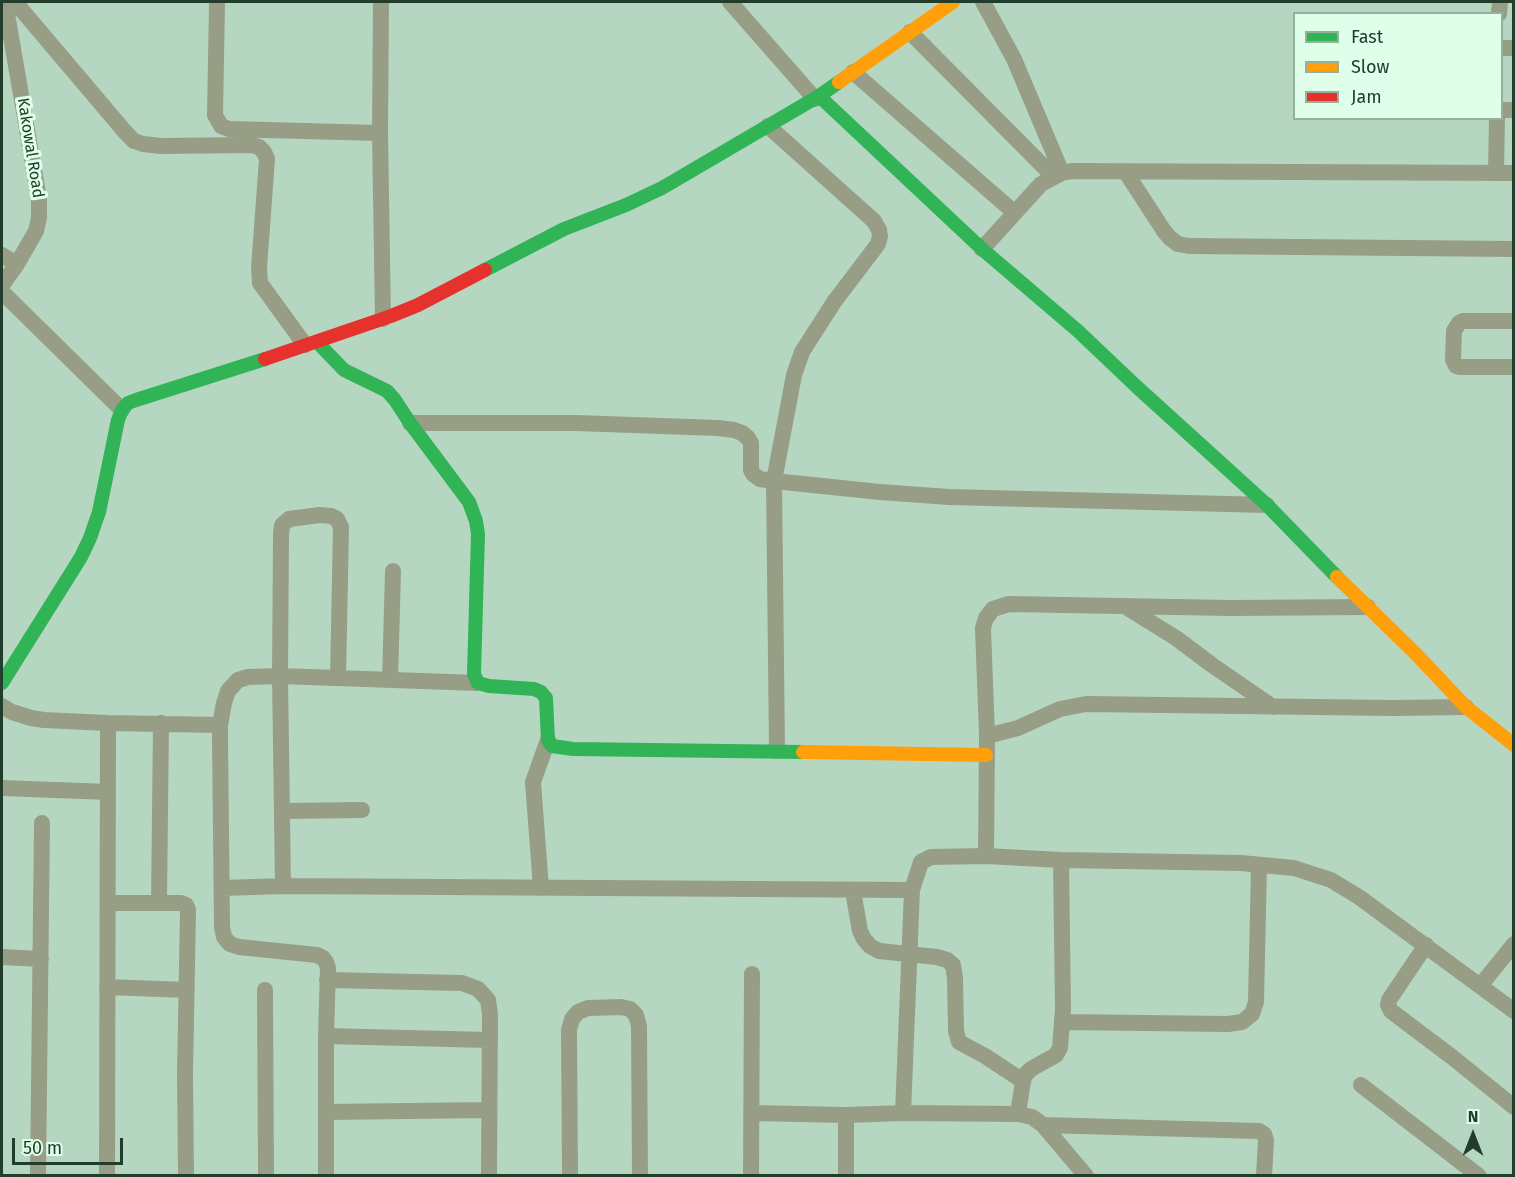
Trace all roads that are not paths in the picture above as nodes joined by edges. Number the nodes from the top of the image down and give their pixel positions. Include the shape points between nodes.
1 (5, 2) edge
2 (15, 2) edge
3 (217, 2) edge
4 (381, 2) edge
5 (730, 2) edge
6 (953, 2) edge
7 (982, 2) edge
8 (910, 32) junction
9 (853, 72) junction
10 (817, 97) junction
11 (1497, 120) edge
12 (768, 126) junction
13 (380, 133) junction
14 (1125, 171) junction
15 (1496, 173) junction
16 (1514, 173) edge
17 (1058, 175) junction
18 (1015, 213) junction
19 (982, 249) junction
20 (1514, 249) edge
21 (2, 255) edge
22 (17, 264) junction
23 (2, 285) edge
24 (2, 292) edge
25 (384, 319) junction
26 (1514, 321) edge
27 (311, 344) junction
28 (1514, 367) edge
29 (122, 410) junction
30 (410, 423) junction
31 (774, 482) junction
32 (1267, 505) junction
33 (393, 571) dead end
34 (1125, 606) junction
35 (1368, 607) junction
36 (280, 676) junction
37 (338, 678) junction
38 (390, 680) junction
39 (2, 683) edge
40 (478, 683) junction
41 (2, 706) edge
42 (1273, 707) junction
43 (1466, 707) junction
44 (108, 723) junction
45 (161, 723) junction
46 (220, 725) junction
47 (987, 736) junction
48 (548, 740) junction
49 (1514, 746) edge
50 (777, 751) junction
51 (986, 755) junction
52 (2, 788) edge
53 (108, 792) junction
54 (362, 810) dead end
55 (282, 811) junction
56 (42, 823) dead end
57 (986, 856) junction
58 (1061, 860) junction
59 (1259, 865) junction
60 (283, 886) junction
61 (223, 888) junction
62 (540, 888) junction
63 (912, 890) junction
64 (853, 891) junction
65 (108, 903) junction
66 (159, 903) junction
67 (1426, 945) junction
68 (1514, 945) edge
69 (908, 954) junction
70 (2, 957) edge
71 (40, 959) junction
72 (752, 974) dead end
73 (327, 980) junction
74 (1480, 986) junction
75 (107, 987) junction
76 (187, 990) junction
77 (265, 990) dead end
78 (1514, 1011) edge
79 (1062, 1022) junction
80 (326, 1036) junction
81 (489, 1040) junction
82 (1023, 1081) junction
83 (1361, 1084) dead end
84 (1514, 1107) edge
85 (489, 1110) junction
86 (326, 1112) junction
87 (752, 1113) junction
88 (903, 1113) junction
89 (1018, 1114) junction
90 (846, 1115) junction
91 (1043, 1125) junction
92 (38, 1176) edge
93 (107, 1176) edge
94 (186, 1176) edge
95 (266, 1176) edge
96 (326, 1176) edge
97 (489, 1176) edge
98 (570, 1176) edge
99 (640, 1176) edge
100 (751, 1176) edge
101 (846, 1176) edge
102 (1086, 1176) edge
103 (1264, 1176) edge
104 (1479, 1176) edge

1 - 22 street, Kakowal Road via 39,199 36,231
2 - 27 street via 134,141 161,146 252,145 264,152 267,159 260,283
3 - 13 street via 215,115 221,126
4 - 13 street
5 - 10 street
6 - 8 street
7 - 17 street via 1014,59
8 - 9 street
8 - 17 street
9 - 10 street
9 - 18 street
10 - 12 street
10 - 19 street
11 - 15 street
12 - 25 street via 662,188 564,229
12 - 31 street via 874,221 880,236 802,352
13 - 25 street
14 - 15 street
14 - 17 street via 1072,171
14 - 20 street via 1164,231 1178,243 1189,246
15 - 16 street
17 - 18 street via 1041,184
18 - 19 street
19 - 32 street
21 - 22 street
22 - 23 street, Kakowal Road
24 - 29 street
25 - 27 street
26 - 28 street via 1459,323 1454,331 1453,360 1459,368
27 - 29 street via 136,400
27 - 30 street via 344,370 387,391
29 - 39 street via 90,538
30 - 31 street via 576,423 734,430 751,443 753,474
30 - 40 street via 469,502 476,522 474,674
31 - 32 street via 949,496
31 - 50 street
32 - 35 street
33 - 38 street
34 - 35 street
34 - 42 street
34 - 47 street via 1009,604 993,609 983,628
35 - 43 street
36 - 37 street
36 - 37 street via 282,525 289,519 320,515 337,519 340,527
36 - 46 street via 238,680 228,691
36 - 55 street
37 - 38 street
38 - 40 street
40 - 48 street via 541,692 546,698
41 - 44 street via 31,718
42 - 43 street
42 - 47 street via 1086,704 1060,709 1018,728
43 - 49 street
44 - 45 street
44 - 53 street
45 - 46 street
45 - 66 street
46 - 61 street
47 - 51 street
48 - 50 street via 552,746 567,749
48 - 62 street via 533,782
50 - 51 street
51 - 57 street
52 - 53 street
53 - 65 street
54 - 55 street
55 - 60 street
56 - 71 street
57 - 58 street
57 - 63 street via 931,857 921,862
58 - 59 street
58 - 79 street
59 - 67 street via 1294,868 1331,880
59 - 79 street via 1256,1002 1252,1014 1242,1022
60 - 61 street
60 - 62 street
61 - 73 street via 222,927 230,944 323,958
62 - 64 street
63 - 64 street
63 - 69 street
64 - 69 street via 860,931 870,946 879,951
65 - 66 street
65 - 75 street
66 - 76 street via 181,903 188,910
67 - 74 street
67 - 84 street via 1389,1000 1391,1011
68 - 74 street
69 - 82 street via 937,957 953,965 959,1042
69 - 88 street
70 - 71 street
71 - 92 street
72 - 87 street
73 - 80 street
73 - 81 street via 462,983 478,989 488,1000
74 - 78 street
75 - 76 street
75 - 93 street
76 - 94 street
77 - 95 street
79 - 82 street via 1056,1055 1031,1069
80 - 81 street
80 - 86 street
81 - 85 street
82 - 89 street
83 - 104 street
85 - 86 street
85 - 97 street
86 - 96 street
87 - 90 street
87 - 100 street
88 - 89 street
88 - 90 street
89 - 91 street
90 - 101 street
91 - 102 street
91 - 103 street via 1259,1131 1266,1140
98 - 99 street via 572,1019 588,1008 621,1007 630,1009 639,1026

